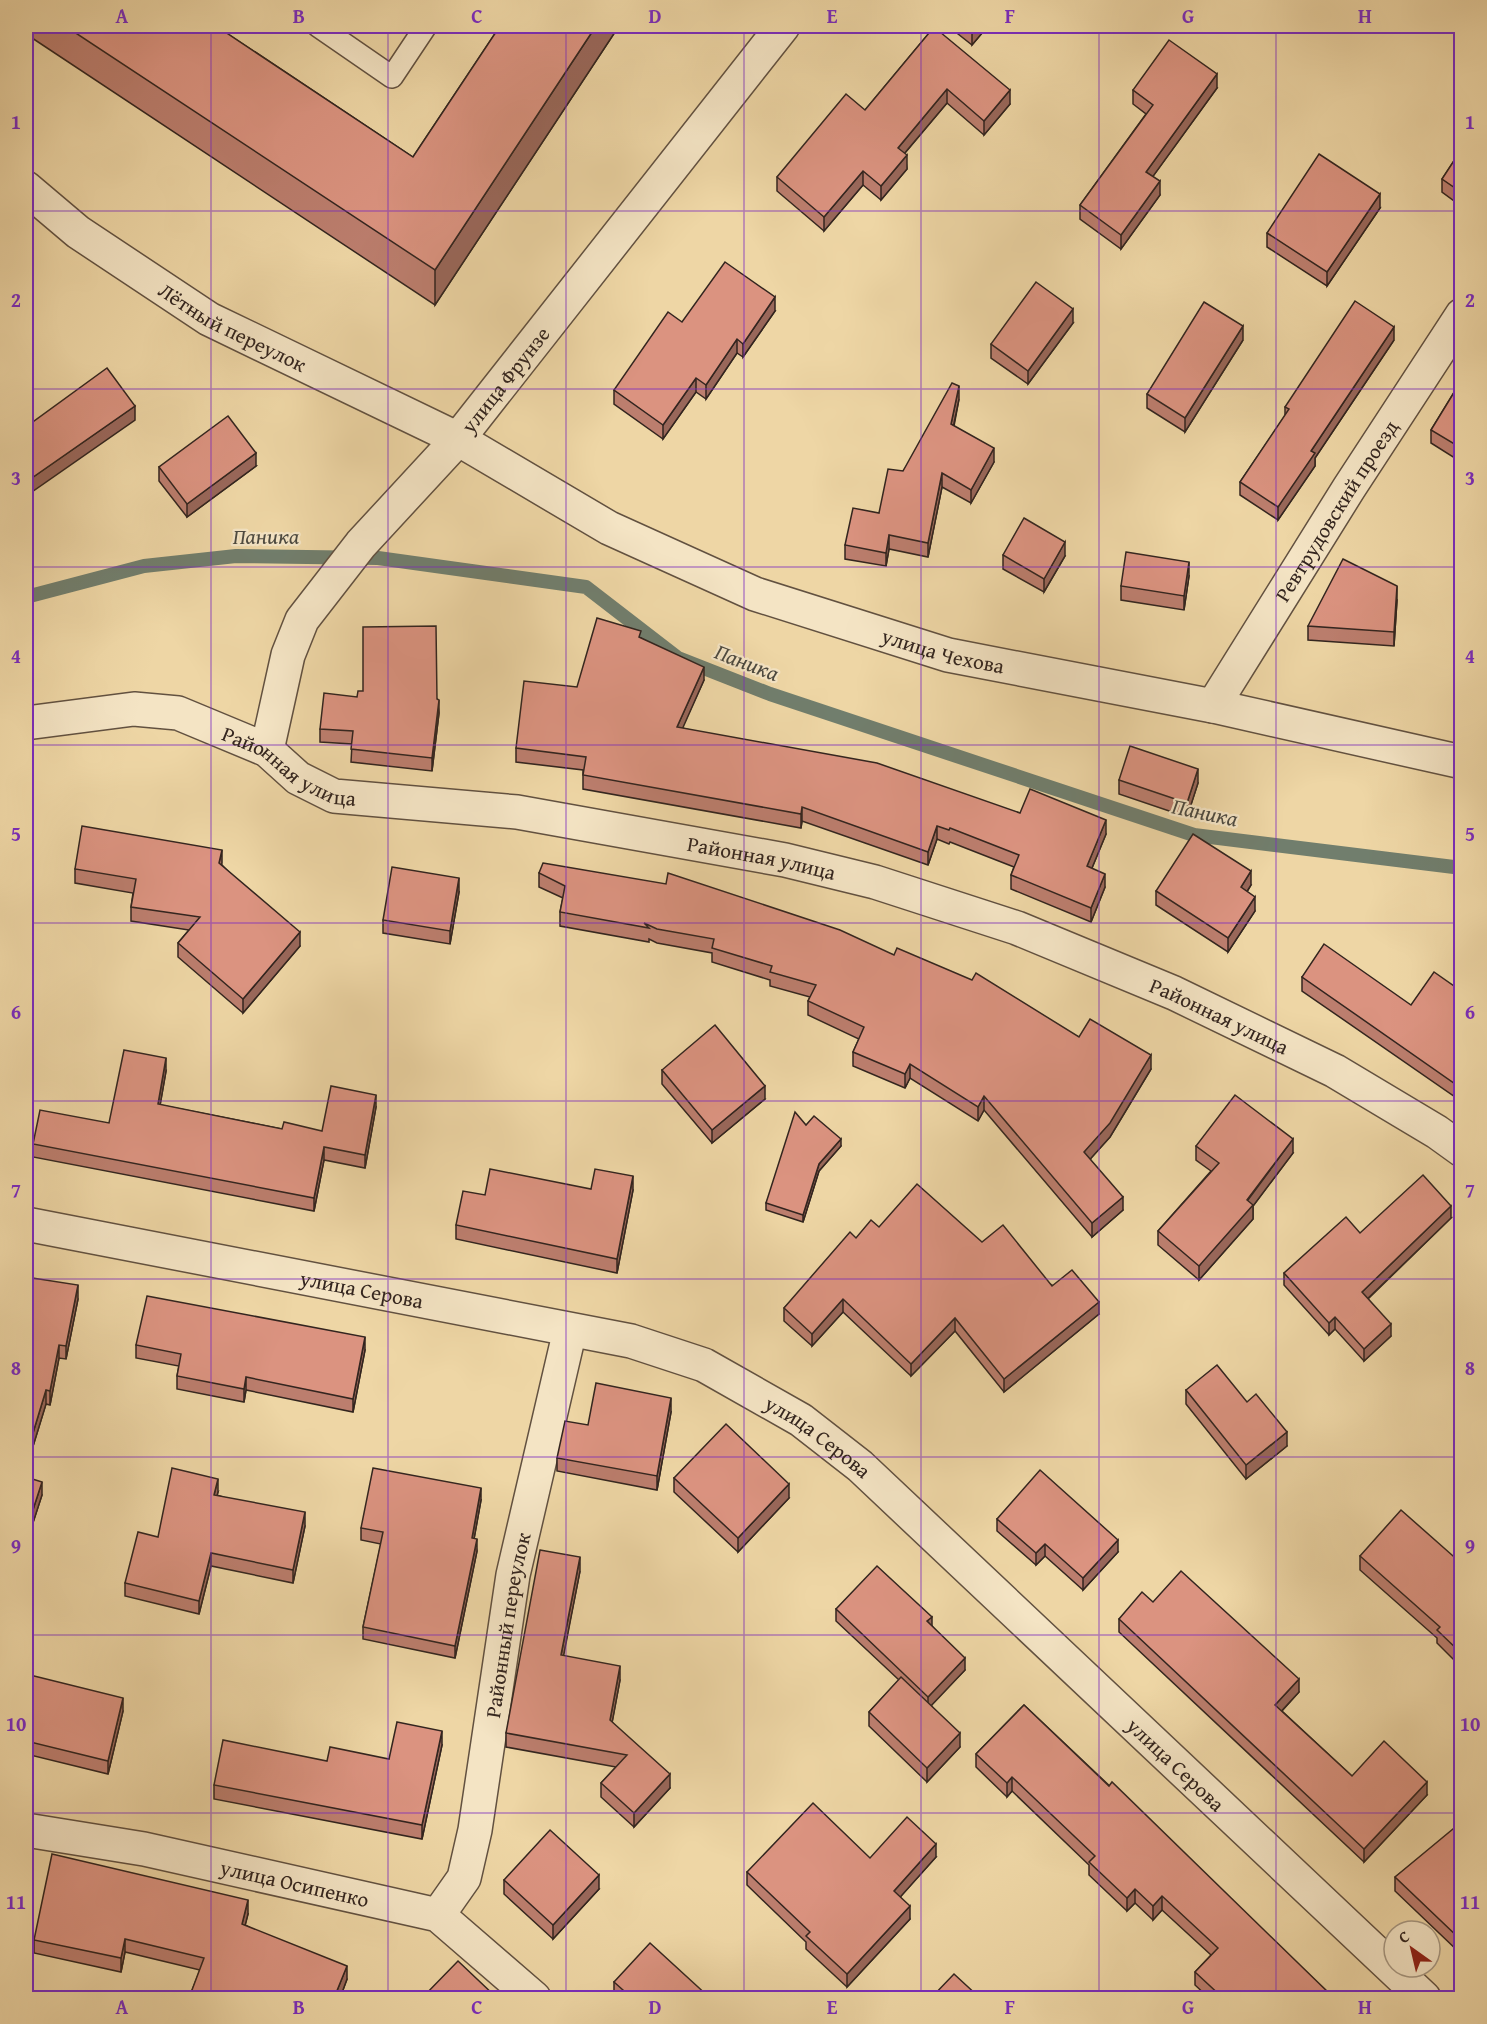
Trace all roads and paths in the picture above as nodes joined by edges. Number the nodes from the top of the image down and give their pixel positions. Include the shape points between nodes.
1 (318, 26) edge
2 (426, 26) edge
3 (783, 26) edge
4 (26, 188) edge
5 (1461, 315) edge
6 (458, 439) junction
7 (1213, 706) junction
8 (26, 723) edge
9 (267, 750) junction
10 (1461, 762) edge
11 (1461, 1150) edge
12 (26, 1224) edge
13 (570, 1330) junction
14 (26, 1830) edge
15 (438, 1915) junction
16 (534, 1998) edge
17 (1424, 1998) edge

1 - 2 lane via 392,77
3 - 6 street, улица Фрунзе
4 - 6 street, Лётный переулок via 78,232 209,319
5 - 7 street, Ревтрудовский проезд
6 - 7 street, улица Чехова via 609,528 755,594 948,655
6 - 9 street, улица Фрунзе via 361,544 302,620 288,655
7 - 10 street, улица Чехова
8 - 9 street, Районная улица via 134,709 178,713
9 - 11 street, Районная улица via 298,778 334,796 517,812 785,860 875,882 1017,928 1174,993 1335,1071
12 - 13 street, улица Серова
13 - 15 street, Районный переулок via 513,1575 475,1830 464,1878
13 - 17 street, улица Серова via 631,1341 704,1365 801,1420 852,1460
14 - 15 street, улица Осипенко via 144,1849
15 - 16 street, улица Осипенко

